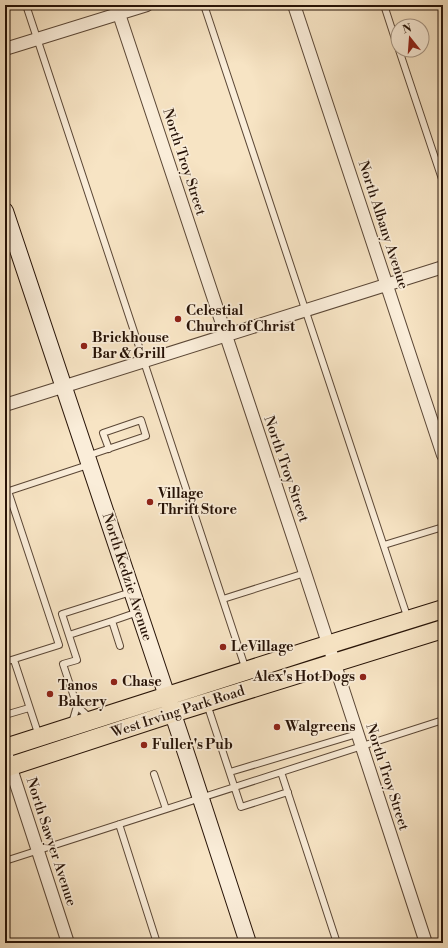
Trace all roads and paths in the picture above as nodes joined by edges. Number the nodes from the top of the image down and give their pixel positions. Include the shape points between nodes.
1 (26, 5) edge
2 (147, 5) edge
3 (204, 5) edge
4 (294, 5) edge
5 (384, 5) edge
6 (117, 10) edge
7 (390, 24) edge
8 (37, 39) junction
9 (5, 49) edge
10 (401, 58) edge
11 (443, 182) edge
12 (6, 219) edge
13 (443, 267) edge
14 (387, 284) junction
15 (306, 310) junction
16 (225, 335) junction
17 (144, 361) junction
18 (64, 386) junction
19 (5, 404) edge
20 (109, 449) junction
21 (443, 455) edge
22 (89, 460) junction
23 (7, 492) edge
24 (443, 527) edge
25 (384, 545) junction
26 (305, 573) junction
27 (132, 591) junction
28 (223, 599) junction
29 (443, 609) edge
30 (139, 612) junction
31 (112, 621) junction
32 (412, 629) junction
33 (443, 629) edge
34 (69, 635) junction
35 (328, 645) junction
36 (120, 646) dead end
37 (14, 660) junction
38 (5, 662) edge
39 (334, 663) junction
40 (249, 680) junction
41 (204, 694) junction
42 (167, 696) junction
43 (77, 706) junction
44 (29, 708) junction
45 (173, 713) junction
46 (5, 715) edge
47 (91, 720) junction
48 (442, 723) edge
49 (71, 726) junction
50 (357, 734) junction
51 (42, 746) junction
52 (362, 746) junction
53 (6, 758) edge
54 (230, 772) junction
55 (281, 772) junction
56 (154, 774) dead end
57 (235, 787) junction
58 (288, 792) junction
59 (201, 798) junction
60 (166, 809) junction
61 (119, 824) junction
62 (38, 851) junction
63 (5, 861) edge
64 (68, 943) edge
65 (158, 943) edge
66 (248, 943) edge
67 (337, 943) edge
68 (426, 943) edge

1 - 8 lane
2 - 6 street
3 - 15 lane
4 - 14 street, North Albany Avenue
5 - 7 lane
6 - 8 street
6 - 16 street, North Troy Street
8 - 9 street
8 - 17 lane
10 - 11 lane
12 - 18 main road, North Kedzie Avenue
13 - 14 street
14 - 15 street
14 - 21 street, North Albany Avenue
15 - 16 street
15 - 25 lane
16 - 17 street
16 - 26 street, North Troy Street
17 - 18 street
17 - 28 lane
18 - 19 street
18 - 22 main road, North Kedzie Avenue
20 - 20 lane via 146,436 141,420 103,433
20 - 22 lane
22 - 23 lane
22 - 27 main road, North Kedzie Avenue
23 - 37 lane via 59,645
24 - 25 lane
25 - 32 lane
26 - 28 lane
26 - 35 street, North Troy Street
27 - 30 main road, North Kedzie Avenue
27 - 34 lane via 62,614
28 - 40 lane
29 - 32 main road, West Irving Park Road
30 - 31 lane
30 - 42 main road, North Kedzie Avenue
31 - 34 lane
31 - 36 lane
32 - 33 main road, West Irving Park Road
32 - 35 main road, West Irving Park Road
32 - 39 main road, West Irving Park Road
34 - 43 lane via 77,660 63,664
35 - 39 street, North Troy Street
35 - 40 main road, West Irving Park Road
37 - 38 lane
37 - 44 lane
39 - 40 main road, West Irving Park Road
39 - 50 street, North Troy Street
40 - 41 main road, West Irving Park Road
41 - 42 main road, West Irving Park Road
41 - 45 main road, West Irving Park Road
41 - 54 lane
42 - 45 main road, North Kedzie Avenue
42 - 47 main road, West Irving Park Road
43 - 47 lane
43 - 49 lane
44 - 46 lane
44 - 51 lane
45 - 51 main road, West Irving Park Road
45 - 59 main road, North Kedzie Avenue
47 - 49 main road, West Irving Park Road
48 - 52 lane
49 - 51 main road, West Irving Park Road
50 - 52 street, North Troy Street
50 - 54 lane
51 - 53 main road, West Irving Park Road
52 - 55 lane
52 - 68 street, North Troy Street
53 - 62 street, North Sawyer Avenue
54 - 57 lane
55 - 57 lane
55 - 58 lane
56 - 60 lane
57 - 58 lane via 241,807
57 - 59 lane
58 - 67 lane
59 - 60 lane
59 - 66 main road, North Kedzie Avenue
60 - 61 lane
61 - 62 lane
61 - 65 lane
62 - 63 lane
62 - 64 street, North Sawyer Avenue

